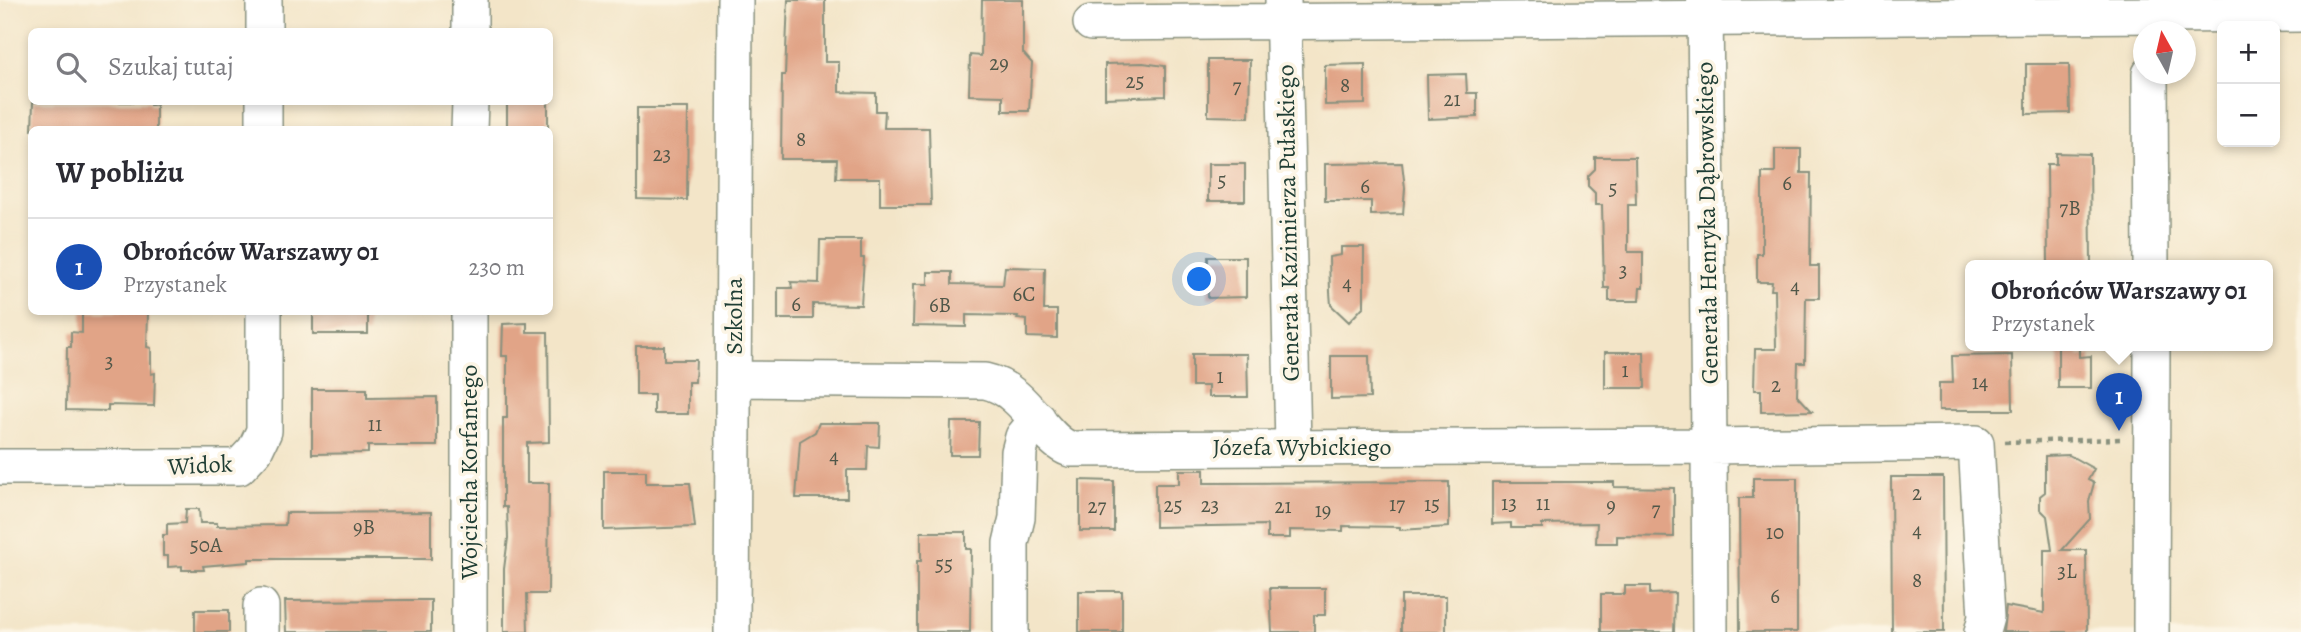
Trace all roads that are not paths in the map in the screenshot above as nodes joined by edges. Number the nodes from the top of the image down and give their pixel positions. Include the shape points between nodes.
1 (264, 0) edge
2 (470, 0) edge
3 (735, 0) edge
4 (1705, 9) edge
5 (1283, 11) edge
6 (2301, 14) edge
7 (2150, 15) edge
8 (1091, 23) dead end
9 (264, 28) edge
10 (470, 28) edge
11 (2150, 84) edge
12 (264, 105) edge
13 (470, 105) edge
14 (264, 126) edge
15 (470, 126) edge
16 (2151, 260) edge
17 (264, 315) edge
18 (469, 315) edge
19 (2151, 351) edge
20 (734, 379) junction
21 (1038, 419) junction
22 (1293, 446) junction
23 (1709, 446) junction
24 (0, 467) edge
25 (469, 632) edge
26 (732, 632) edge
27 (1011, 632) edge
28 (1710, 632) edge
29 (1982, 632) edge
30 (2151, 632) edge

1 - 9 street
2 - 10 street
3 - 20 street, Szkolna
4 - 5 street
4 - 7 street
4 - 23 street, Generała Henryka Dąbrowskiego
5 - 8 street
5 - 22 street, Generała Kazimierza Pułaskiego
6 - 7 street
11 - 16 street
12 - 14 street
13 - 15 street
17 - 24 street, Widok via 264,431 239,467
18 - 25 street, Wojciecha Korfantego
19 - 30 street
20 - 21 street, Józefa Wybickiego via 985,382 1010,392
20 - 26 street, Szkolna
21 - 22 street, Józefa Wybickiego via 1070,449
21 - 27 street via 1023,437 1019,452
22 - 23 street, Józefa Wybickiego
23 - 28 street
23 - 29 street, Józefa Wybickiego via 1976,443 1986,617

